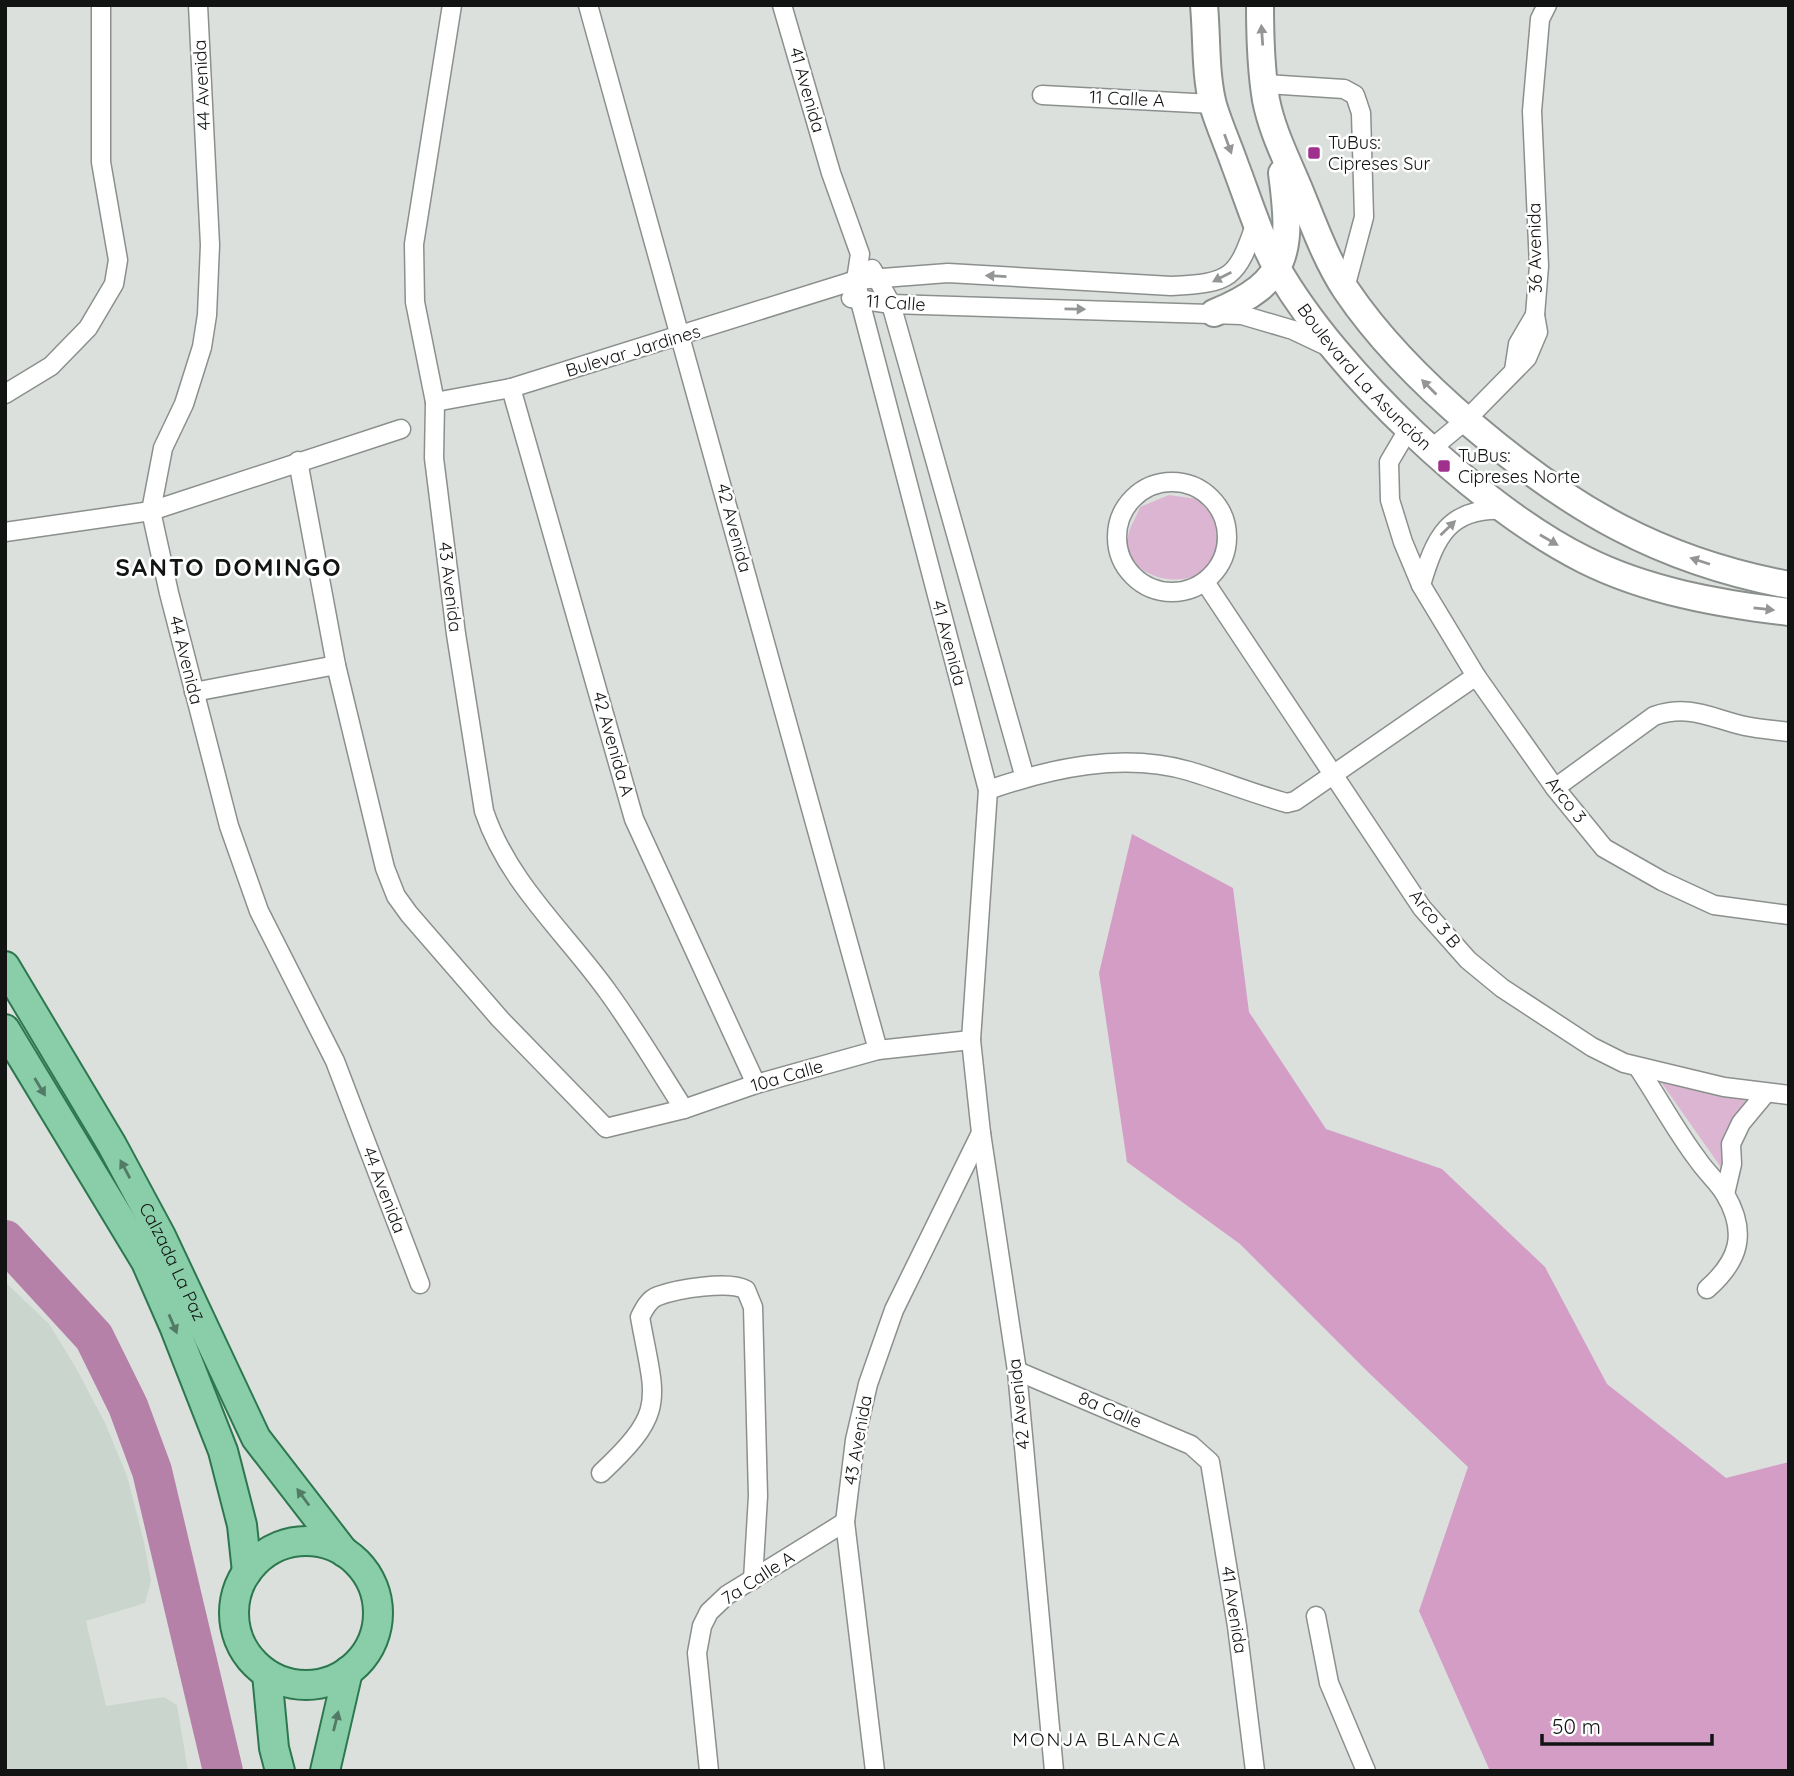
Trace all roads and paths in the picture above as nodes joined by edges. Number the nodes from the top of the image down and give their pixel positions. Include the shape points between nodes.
1 (100, 5) edge
2 (198, 5) edge
3 (452, 5) edge
4 (588, 5) edge
5 (782, 5) edge
6 (1204, 5) edge
7 (1260, 5) edge
8 (1547, 5) edge
9 (1265, 84) junction
10 (1042, 95) dead end
11 (1213, 104) junction
12 (1277, 139) junction
13 (1256, 222) junction
14 (860, 254) junction
15 (1277, 268) junction
16 (878, 277) junction
17 (856, 280) junction
18 (1345, 288) junction
19 (828, 291) junction
20 (860, 301) junction
21 (891, 304) junction
22 (1214, 313) junction
23 (681, 336) junction
24 (1339, 352) junction
25 (511, 388) junction
26 (5, 394) edge
27 (435, 402) junction
28 (1466, 420) junction
29 (1409, 428) junction
30 (401, 429) dead end
31 (1431, 449) junction
32 (298, 461) junction
33 (1507, 510) junction
34 (151, 511) junction
35 (5, 532) edge
36 (1648, 543) junction
37 (1586, 561) junction
38 (1205, 582) junction
39 (1420, 585) junction
40 (1789, 585) edge
41 (1789, 612) edge
42 (336, 665) junction
43 (1476, 676) junction
44 (194, 692) junction
45 (1789, 732) edge
46 (1334, 772) junction
47 (1025, 778) junction
48 (1555, 788) junction
49 (988, 790) junction
50 (1789, 915) edge
51 (5, 966) edge
52 (5, 1029) edge
53 (971, 1040) junction
54 (878, 1050) junction
55 (1639, 1069) junction
56 (756, 1084) junction
57 (1766, 1093) junction
58 (1789, 1095) edge
59 (684, 1108) junction
60 (981, 1133) junction
61 (1725, 1194) junction
62 (420, 1284) dead end
63 (1707, 1289) dead end
64 (1017, 1371) junction
65 (1201, 1452) joint
66 (601, 1473) dead end
67 (845, 1522) junction
68 (344, 1552) junction
69 (247, 1572) junction
70 (752, 1580) junction
71 (1316, 1616) dead end
72 (348, 1671) junction
73 (267, 1674) junction
74 (280, 1771) edge
75 (326, 1771) edge
76 (709, 1771) edge
77 (874, 1771) edge
78 (1054, 1771) edge
79 (1255, 1771) edge
80 (1366, 1771) edge

1 - 26 street via 101,162 118,260 114,284 88,328 51,366
2 - 34 street, 44 Avenida via 210,246 206,315 202,347 184,404 163,448
3 - 27 street, 43 Avenida via 414,244 415,302
4 - 23 street, 42 Avenida
5 - 14 street, 41 Avenida
6 - 11 main road, Boulevard La Asunción
9 -> 7 main road, Boulevard La Asunción
8 - 28 street, 36 Avenida via 1540,19 1532,111 1539,266 1535,315 1514,354 1514,370
9 - 12 main road, Boulevard La Asunción
9 - 18 street via 1344,89 1355,94 1361,113 1364,217
10 - 11 street, 11 Calle A
11 -> 13 main road, Boulevard La Asunción
12 - 15 main road via 1288,236
12 - 18 main road, Boulevard La Asunción
13 - 15 main road, Boulevard La Asunción
13 -> 16 street, 11 Calle via 1239,266 1224,278 1205,284 948,273
14 - 16 street, 41 Avenida
14 - 17 street, 41 Avenida
15 - 22 main road via 1258,291
15 - 24 main road, Boulevard La Asunción
16 - 17 street, 11 Calle
16 - 21 street, 41 Avenida
17 - 19 street, 11 Calle
17 - 20 street, 41 Avenida
28 -> 18 main road, Boulevard La Asunción via 1405,363
19 - 20 street, 11 Calle
19 - 23 street, Bulevar Jardines
20 - 21 street, 11 Calle
20 - 49 street, 41 Avenida
21 -> 22 street, 11 Calle
21 - 47 street, 41 Avenida
22 - 24 street, 11 Calle via 1242,315 1293,330
23 - 25 street, Bulevar Jardines
23 - 54 street, 42 Avenida
24 - 29 main road, Boulevard La Asunción
25 - 27 street, Bulevar Jardines
25 - 56 street, 42 Avenida A via 634,819
27 - 59 street, 43 Avenida via 434,458 456,634 492,837 536,905 607,990
28 - 31 street
28 - 36 main road, Boulevard La Asunción via 1548,487
29 - 31 main road, Boulevard La Asunción
29 - 39 street, Arco 3 via 1389,462 1390,500
30 - 32 street
31 - 33 main road, Boulevard La Asunción
32 - 34 street
32 - 42 street
33 -> 37 main road, Boulevard La Asunción
39 -> 33 street via 1431,553 1456,520 1480,509
34 - 35 street
34 - 44 street, 44 Avenida
36 - 37 main road
40 -> 36 main road, Boulevard La Asunción
37 -> 41 main road, Boulevard La Asunción via 1706,600
38 - 38 street via 1217,569 1226,545 1224,519 1216,503 1186,484 1169,482 1136,496 1124,510 1117,547 1135,579 1169,592
38 - 46 street, Arco 3 B
39 - 43 street, Arco 3
42 - 44 street
42 - 59 street, 10a Calle via 396,896 500,1019 606,1128
43 - 46 street
43 - 48 street, Arco 3
44 - 62 street, 44 Avenida via 229,826 259,911 335,1061
45 - 48 street via 1745,726 1688,709 1670,710 1654,716
46 - 47 street via 1287,803 1186,770 1125,762 1083,764
46 - 55 street, Arco 3 B via 1422,908 1468,960 1592,1047
47 - 49 street
48 - 50 street, Arco 3 via 1604,848 1662,881 1714,905
49 - 53 street, 41 Avenida
68 -> 51 main road, Calzada La Paz via 256,1438 112,1144
52 -> 69 main road, Calzada La Paz via 146,1262 223,1451
53 - 54 street, 10a Calle
53 - 60 street, 42 Avenida
54 - 56 street, 10a Calle
55 - 57 street, Arco 3 B
55 - 61 street via 1697,1160
56 - 59 street, 10a Calle
57 - 58 street, Arco 3 B
57 - 61 street via 1741,1123 1731,1144
60 - 64 street, 42 Avenida
60 - 67 street, 43 Avenida via 937,1216 881,1343 855,1440
61 - 63 street via 1738,1232 1736,1253 1726,1272
64 - 65 street, 8a Calle
64 - 78 street, 42 Avenida
65 - 79 street, 41 Avenida via 1210,1462
66 - 70 street via 635,1441 654,1404 640,1317 646,1306 656,1296 729,1283 746,1290 753,1307 757,1471
67 - 70 street, 7a Calle A
67 - 77 street, 43 Avenida
68 - 69 main road via 320,1543 294,1542 263,1556
68 - 72 main road via 360,1565 377,1603 371,1644
69 - 73 main road via 237,1596 235,1625 251,1661
70 - 76 street, 7a Calle A via 727,1595 702,1626 697,1653
71 - 80 street via 1329,1683
72 - 73 main road via 308,1685
75 -> 72 main road
73 - 74 main road

